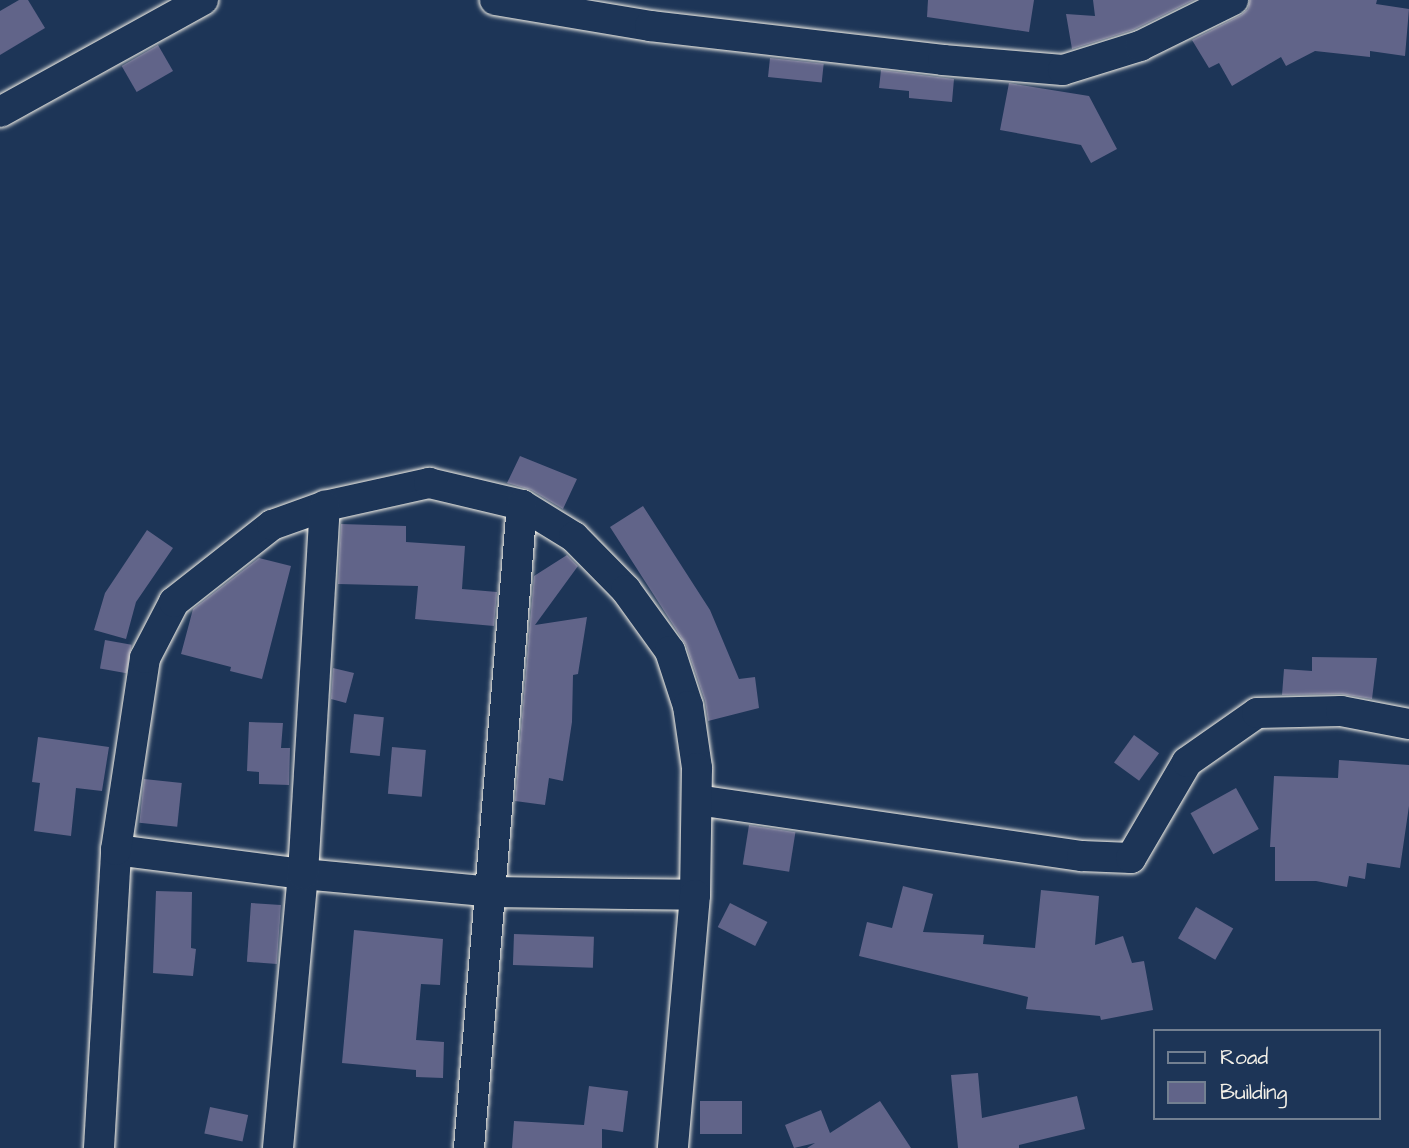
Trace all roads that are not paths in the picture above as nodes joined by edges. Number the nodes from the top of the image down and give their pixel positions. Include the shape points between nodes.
1 (203, 0) edge
2 (495, 0) edge
3 (1233, 0) edge
4 (0, 112) edge
5 (522, 505) junction
6 (325, 506) junction
7 (1409, 724) edge
8 (697, 800) junction
9 (116, 850) junction
10 (303, 874) junction
11 (492, 892) junction
12 (695, 895) junction
13 (99, 1148) edge
14 (278, 1148) edge
15 (469, 1148) edge
16 (673, 1148) edge

1 - 4 street
2 - 3 street via 650,26 1062,70 1140,46
5 - 6 street via 429,483
5 - 8 street via 574,537 626,590 670,651 688,706 698,768
5 - 11 street
6 - 9 street via 272,525 174,602 145,658
6 - 10 street
7 - 8 street via 1341,711 1257,713 1187,762 1132,858 1082,856
8 - 12 street
9 - 10 street
9 - 13 street
10 - 11 street
10 - 14 street
11 - 12 street
11 - 15 street
12 - 16 street

